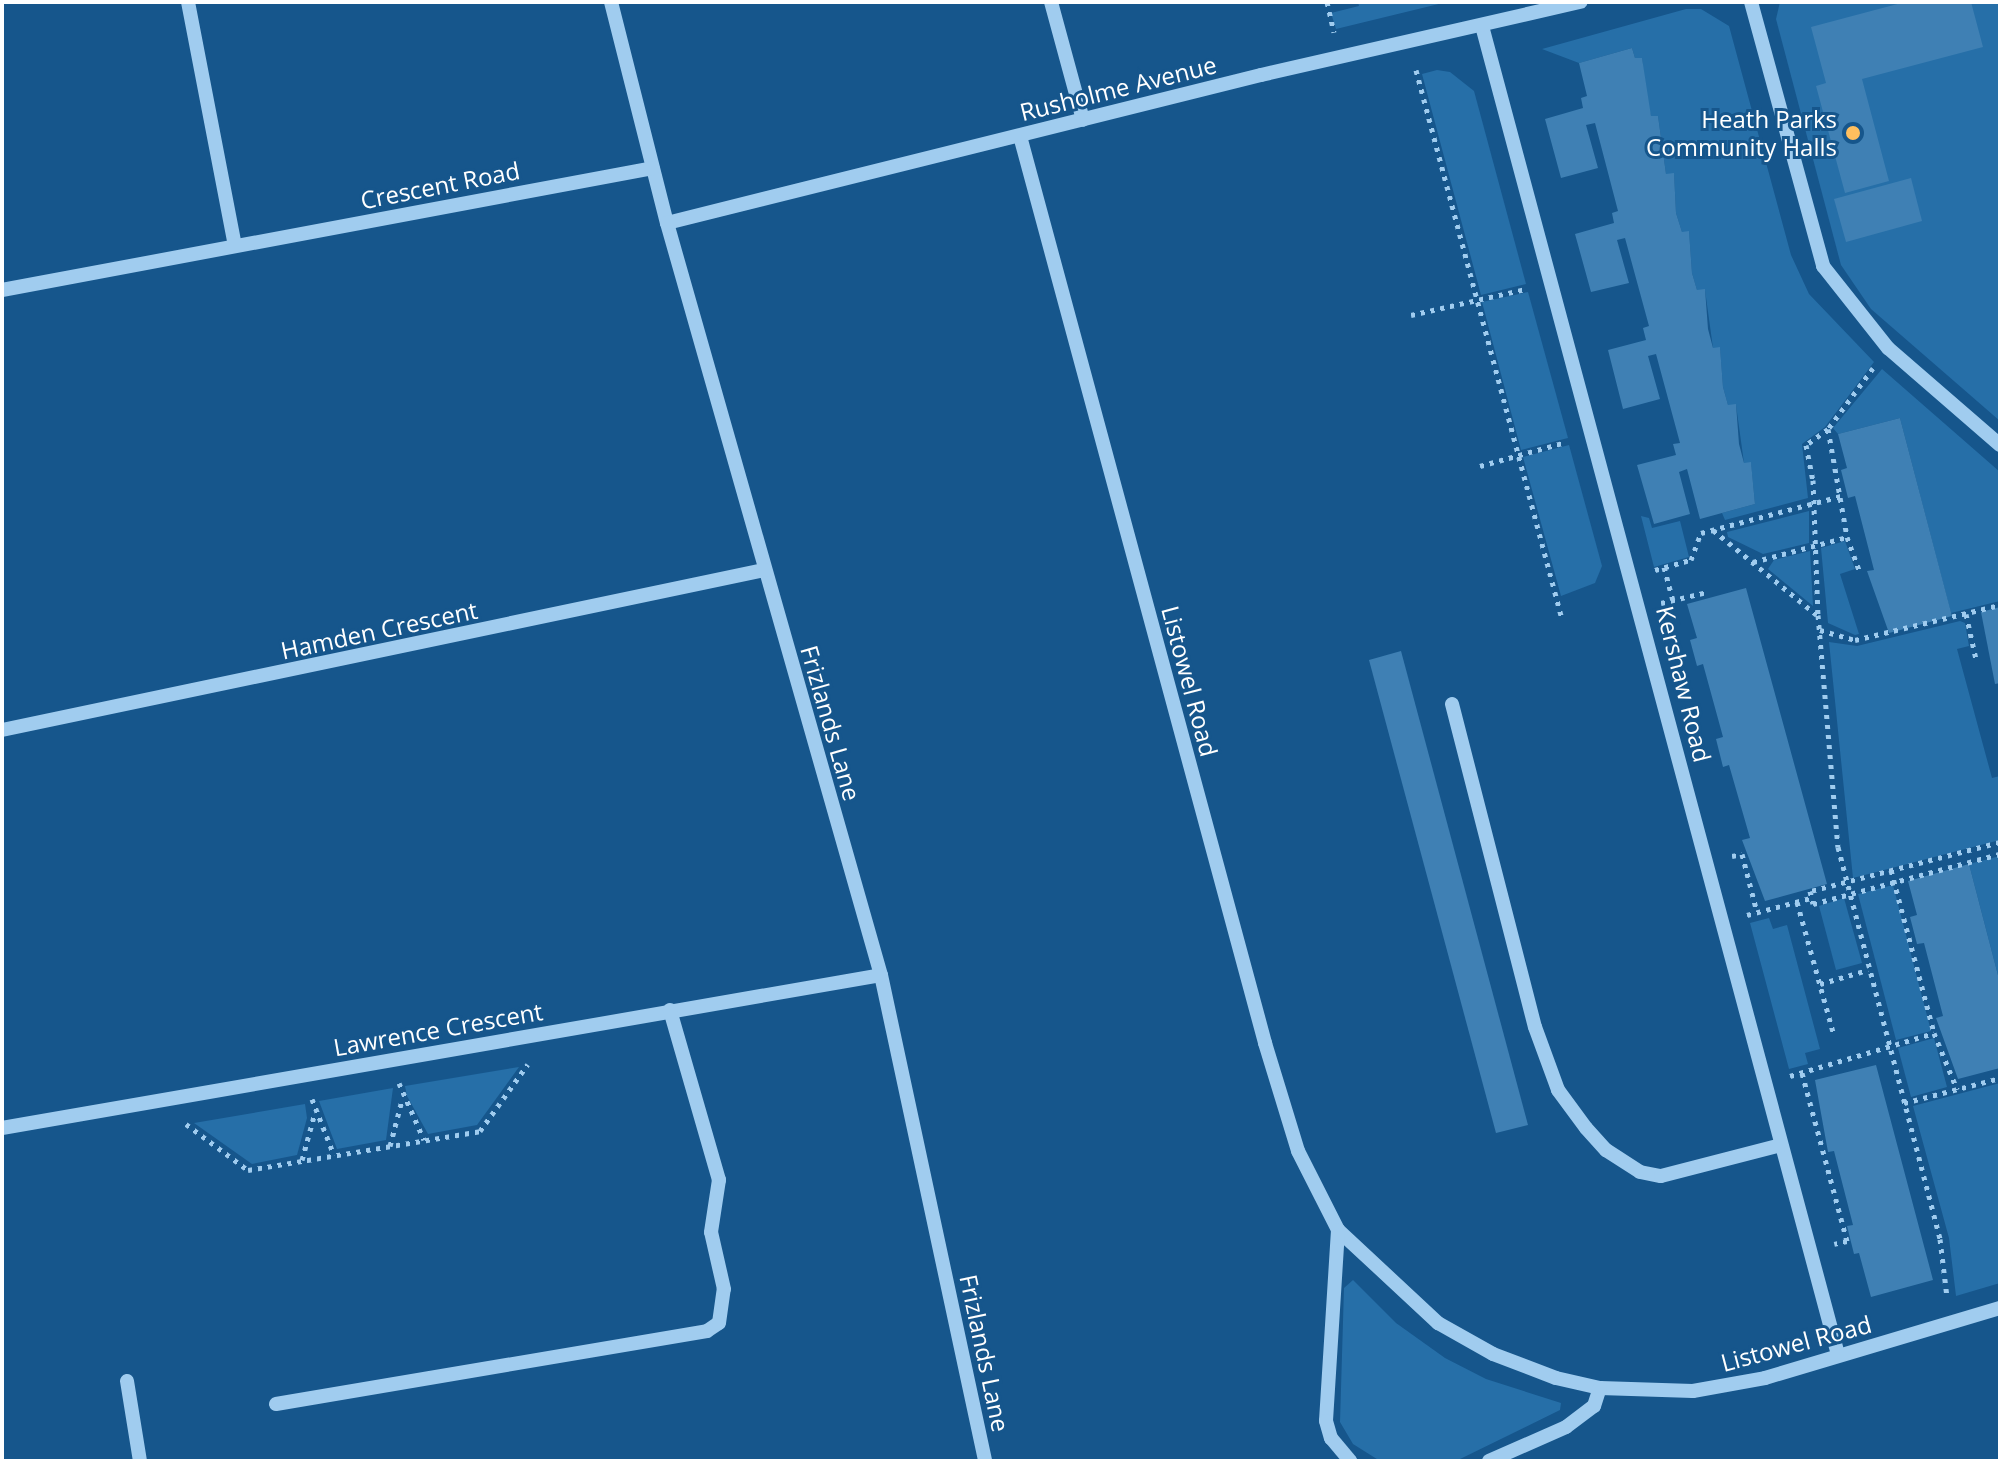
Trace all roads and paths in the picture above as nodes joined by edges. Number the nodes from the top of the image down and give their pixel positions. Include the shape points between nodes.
1 (188, 2) edge
2 (611, 2) edge
3 (1051, 2) edge
4 (1581, 2) edge
5 (1751, 2) edge
6 (1482, 26) junction
7 (1416, 70) dead end
8 (1083, 120) junction
9 (1020, 136) junction
10 (653, 168) junction
11 (667, 223) junction
12 (235, 245) junction
13 (1533, 287) dead end
14 (2, 290) edge
15 (1477, 300) junction
16 (1411, 315) dead end
17 (1888, 348) junction
18 (1828, 429) junction
19 (1574, 440) dead end
20 (2000, 445) edge
21 (1519, 455) junction
22 (1480, 466) dead end
23 (1841, 496) junction
24 (1813, 503) junction
25 (1712, 530) junction
26 (1847, 537) junction
27 (1815, 546) junction
28 (1753, 562) junction
29 (1664, 567) junction
30 (764, 570) junction
31 (1859, 570) dead end
32 (1633, 575) junction
33 (1707, 592) dead end
34 (1673, 600) junction
35 (2000, 605) edge
36 (1642, 608) junction
37 (1966, 614) junction
38 (1818, 615) junction
39 (1562, 619) dead end
40 (1820, 630) junction
41 (1976, 659) dead end
42 (1452, 704) dead end
43 (2, 730) edge
44 (2000, 842) edge
45 (2000, 854) edge
46 (1891, 870) junction
47 (1846, 882) junction
48 (1894, 882) junction
49 (1848, 894) junction
50 (1811, 898) junction
51 (1797, 902) junction
52 (1722, 921) junction
53 (1868, 970) junction
54 (881, 975) junction
55 (1820, 984) junction
56 (670, 1010) junction
57 (552, 1031) junction
58 (1833, 1032) dead end
59 (1934, 1033) junction
60 (1888, 1046) junction
61 (395, 1058) junction
62 (1802, 1073) junction
63 (308, 1074) junction
64 (2000, 1078) edge
65 (1765, 1082) junction
66 (1957, 1089) junction
67 (402, 1099) junction
68 (154, 1101) junction
69 (1904, 1103) junction
70 (314, 1115) junction
71 (2, 1128) edge
72 (424, 1140) junction
73 (1781, 1145) junction
74 (390, 1146) junction
75 (334, 1155) junction
76 (302, 1161) junction
77 (1338, 1230) junction
78 (1811, 1251) junction
79 (2000, 1308) edge
80 (1949, 1322) junction
81 (1838, 1355) junction
82 (127, 1381) dead end
83 (1600, 1388) junction
84 (276, 1404) dead end
85 (140, 1461) edge
86 (985, 1461) edge
87 (1350, 1461) edge
88 (1489, 1461) edge

1 - 12 street
2 - 10 street, Frizlands Lane
3 - 8 street
4 - 6 street, Rusholme Avenue
5 - 17 street via 1823,266
6 - 8 street, Rusholme Avenue
6 - 32 street, Kershaw Road
7 - 15 path
8 - 9 street, Rusholme Avenue
9 - 11 street, Rusholme Avenue
9 - 77 street, Listowel Road via 1265,1043 1298,1151
10 - 11 street, Frizlands Lane
10 - 12 street, Crescent Road
11 - 30 street, Frizlands Lane
12 - 14 street, Crescent Road
13 - 15 path
15 - 16 path
15 - 21 path
17 - 18 path
17 - 20 street
18 - 23 path
18 - 24 path via 1806,445
19 - 21 path
21 - 22 path
21 - 39 path
23 - 24 path
23 - 26 path
24 - 25 path
24 - 27 path
25 - 28 path
25 - 29 path via 1701,533 1691,560
26 - 27 path
26 - 31 path
27 - 28 path
27 - 38 path
28 - 38 path
29 - 32 path
29 - 34 path
30 - 43 street, Hamden Crescent
30 - 54 street, Frizlands Lane
32 - 36 street, Kershaw Road
33 - 34 path
34 - 36 path
35 - 37 path
36 - 52 street, Kershaw Road
37 - 40 path via 1855,640
37 - 41 path
38 - 40 path
40 - 47 path via 1838,847
42 - 73 street via 1535,1027 1558,1090 1586,1128 1606,1150 1640,1172 1661,1176
44 - 46 path
45 - 48 path
46 - 47 path
46 - 48 path
47 - 49 path
47 - 50 path via 1810,891
48 - 49 path
48 - 59 path
49 - 50 path via 1813,904
49 - 53 path
50 - 51 path
51 - 52 path
51 - 55 path
52 - 65 street, Kershaw Road
53 - 55 path
53 - 60 path
54 - 56 street, Lawrence Crescent
54 - 86 street, Frizlands Lane
55 - 58 path
56 - 57 street, Lawrence Crescent
56 - 84 street via 719,1180 711,1232 724,1289 719,1323 707,1331
57 - 61 street, Lawrence Crescent
57 - 72 path via 480,1131
59 - 60 path
59 - 66 path
60 - 62 path
60 - 69 path
61 - 63 street, Lawrence Crescent
61 - 67 path
62 - 65 path
62 - 78 path via 1847,1241
63 - 68 street, Lawrence Crescent
63 - 70 path
64 - 66 path
65 - 73 street, Kershaw Road
66 - 69 path
67 - 72 path
67 - 74 path
68 - 71 street, Lawrence Crescent
68 - 76 path via 248,1170
69 - 80 path via 1940,1239
70 - 75 path
70 - 76 path
72 - 74 path
73 - 78 street, Kershaw Road
74 - 75 path
75 - 76 path
77 - 83 street, Listowel Road via 1438,1323 1493,1354
77 - 87 street via 1326,1421 1331,1438
78 - 81 street, Kershaw Road
79 - 80 street, Listowel Road
80 - 81 street, Listowel Road
81 - 83 street, Listowel Road via 1765,1378 1693,1391
82 - 85 street
83 - 88 street via 1594,1406 1566,1427

